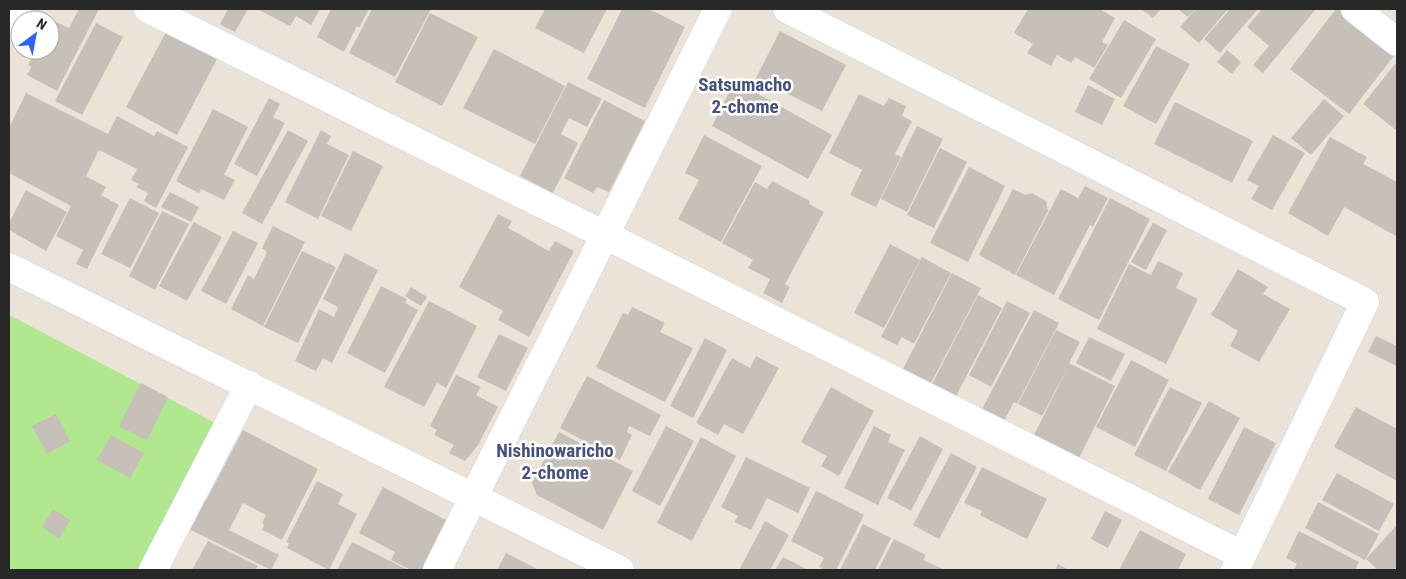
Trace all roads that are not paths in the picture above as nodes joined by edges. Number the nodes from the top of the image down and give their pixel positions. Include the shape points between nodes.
1 (17, 9) edge
2 (148, 9) edge
3 (718, 9) edge
4 (787, 9) edge
5 (1355, 9) edge
6 (9, 25) edge
7 (1397, 42) edge
8 (604, 235) junction
9 (9, 267) edge
10 (248, 385) junction
11 (473, 497) junction
12 (1239, 563) edge
13 (153, 570) edge
14 (437, 570) edge
15 (620, 570) edge

1 - 6 street
2 - 8 street
3 - 8 street
4 - 12 street via 1365,302
5 - 7 street
8 - 11 street
8 - 12 street
9 - 10 street
10 - 11 street
10 - 13 street
11 - 14 street
11 - 15 street

